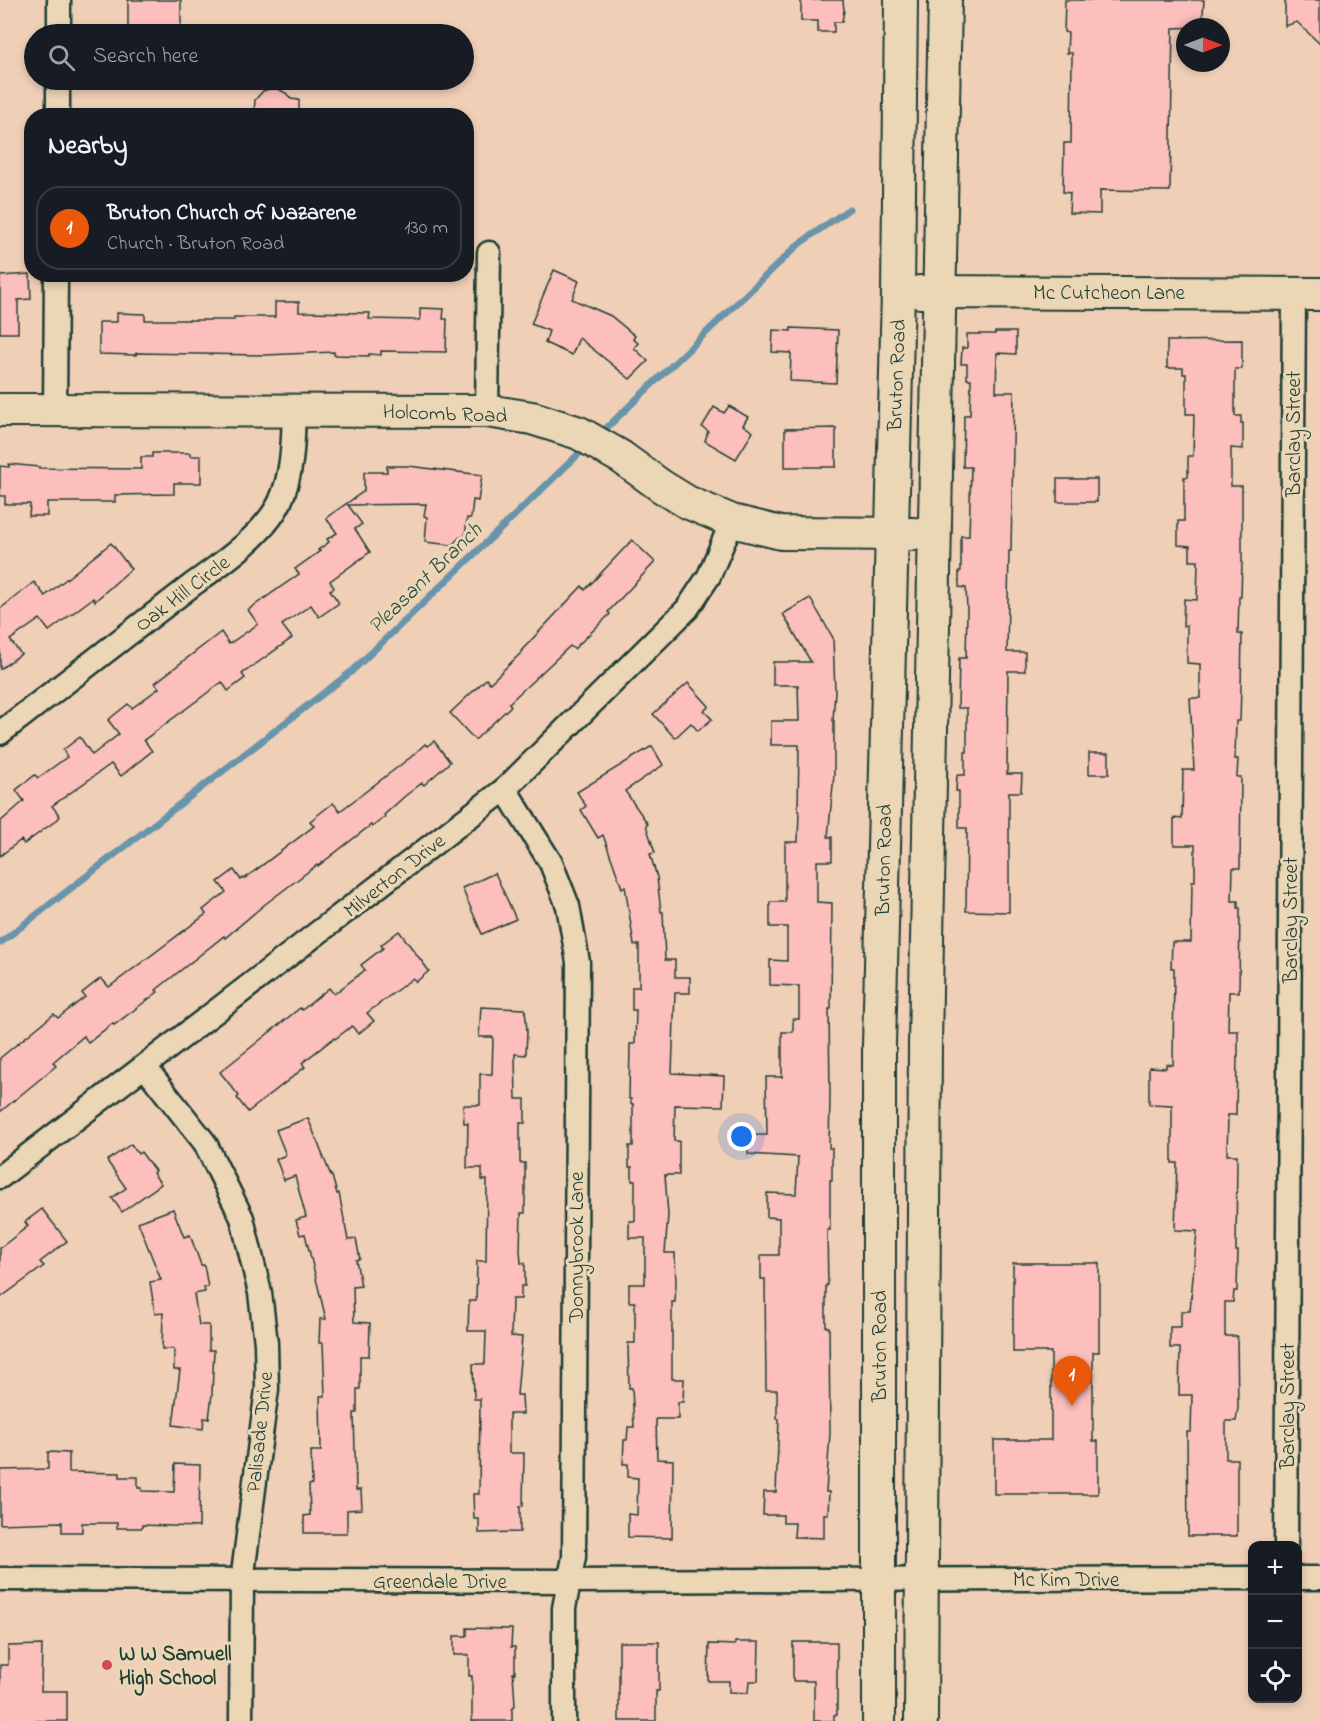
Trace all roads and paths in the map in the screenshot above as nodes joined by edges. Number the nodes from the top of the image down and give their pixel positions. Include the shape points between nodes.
1 (59, 0) edge
2 (901, 0) edge
3 (945, 0) edge
4 (59, 24) edge
5 (58, 90) edge
6 (58, 108) edge
7 (489, 253) dead end
8 (56, 282) edge
9 (898, 292) junction
10 (939, 292) junction
11 (1307, 294) edge
12 (0, 410) edge
13 (294, 410) junction
14 (55, 411) junction
15 (487, 411) junction
16 (732, 521) junction
17 (892, 534) junction
18 (935, 534) junction
19 (0, 733) edge
20 (505, 789) junction
21 (925, 1044) junction
22 (879, 1045) junction
23 (145, 1067) junction
24 (0, 1177) edge
25 (1286, 1541) edge
26 (1248, 1578) edge
27 (1302, 1578) edge
28 (1320, 1578) edge
29 (0, 1580) edge
30 (879, 1580) junction
31 (921, 1580) junction
32 (242, 1581) junction
33 (568, 1581) junction
34 (241, 1721) edge
35 (564, 1721) edge
36 (879, 1721) edge
37 (921, 1721) edge

1 - 4 street
2 - 9 main road, Bruton Road
3 - 10 main road, Bruton Road
5 - 6 street
7 - 15 street
8 - 14 street
9 - 10 main road, Mc Cutcheon Lane
9 - 17 main road, Bruton Road
10 - 11 main road, Mc Cutcheon Lane
10 - 18 main road, Bruton Road
11 - 25 street, Barclay Street
12 - 14 main road, Holcomb Road
13 - 14 main road, Holcomb Road
13 - 15 main road, Holcomb Road
13 - 19 street, Oak Hill Circle via 288,474 279,502 264,526 224,562
15 - 16 main road, Holcomb Road via 532,418 579,433 687,502
16 - 17 main road, Holcomb Road via 781,532
16 - 20 street, Milverton Drive via 709,576 687,609
17 - 18 main road, Holcomb Road
17 - 22 main road, Bruton Road
18 - 21 main road, Bruton Road
20 - 23 street, Milverton Drive
20 - 33 street, Donnybrook Lane via 551,863 568,906 578,962 574,1557
21 - 22 main road
21 - 31 main road, Bruton Road
22 - 30 main road, Bruton Road
23 - 24 street, Milverton Drive
23 - 32 street, Palisade Drive via 205,1143 242,1218 260,1293 267,1389
26 - 31 street, Mc Kim Drive
27 - 28 street
29 - 32 street, Greendale Drive
30 - 31 street, Mc Kim Drive
30 - 33 street, Greendale Drive
30 - 36 main road, Bruton Road
31 - 37 main road, Bruton Road
32 - 33 street, Greendale Drive
32 - 34 street, Palisade Drive
33 - 35 street, Donnybrook Lane via 564,1608

